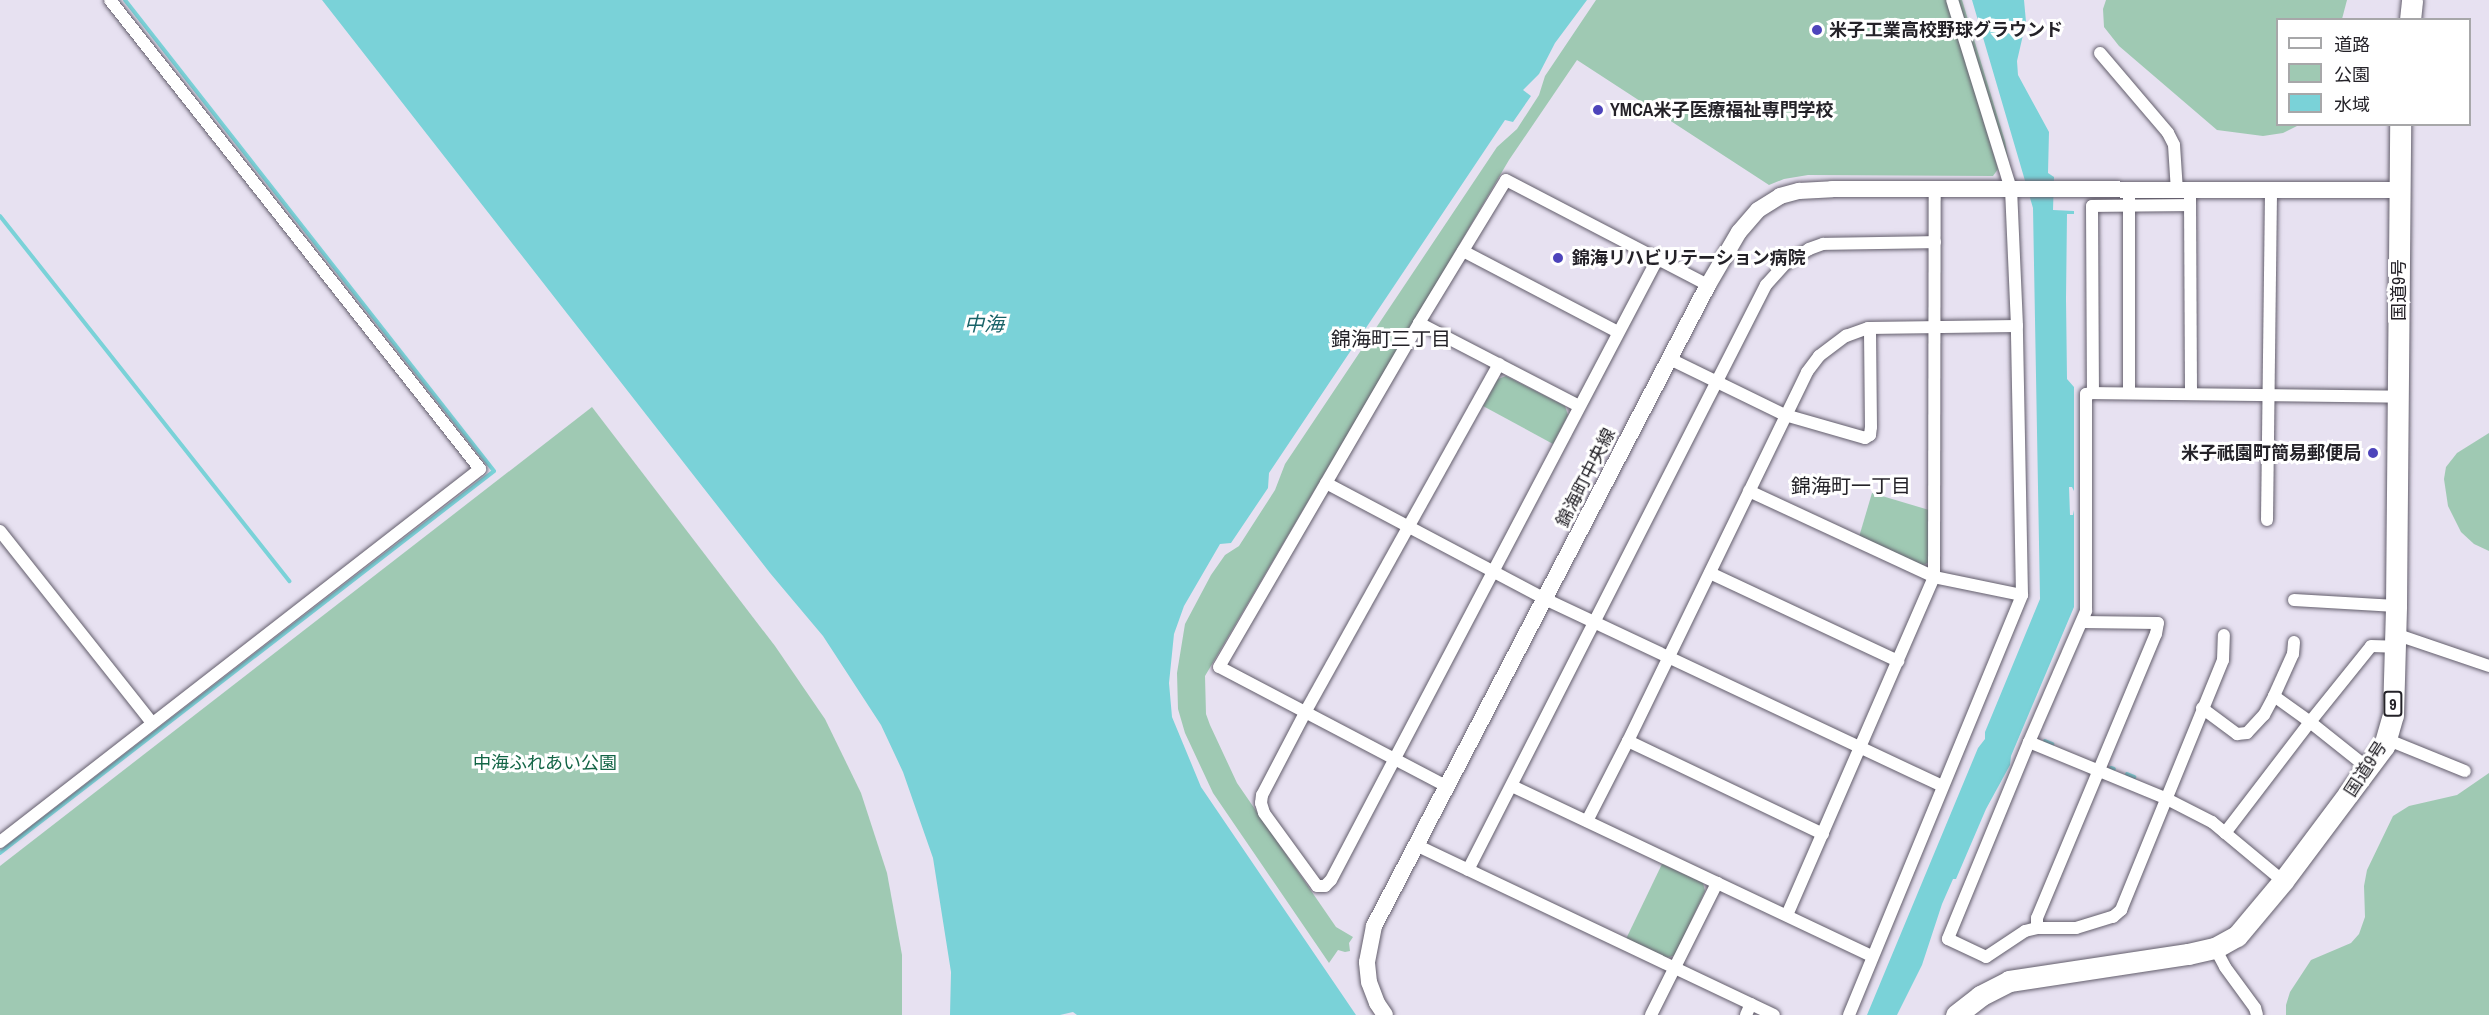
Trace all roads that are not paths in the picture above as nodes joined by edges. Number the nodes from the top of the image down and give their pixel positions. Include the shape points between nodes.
1 (110, 0) edge
2 (1953, 0) edge
3 (2412, 0) edge
4 (2410, 18) edge
5 (2100, 53) dead end
6 (2400, 126) edge
7 (2018, 188) junction
8 (1935, 189) junction
9 (2399, 190) junction
10 (2271, 192) junction
11 (2186, 196) junction
12 (2129, 198) junction
13 (1935, 242) junction
14 (1463, 251) junction
15 (1658, 258) junction
16 (1708, 285) junction
17 (1419, 323) junction
18 (1935, 326) junction
19 (2017, 326) junction
20 (1870, 328) junction
21 (1618, 333) junction
22 (1670, 359) junction
23 (1499, 364) junction
24 (1715, 382) junction
25 (2092, 393) junction
26 (2129, 393) junction
27 (2191, 394) junction
28 (2268, 395) junction
29 (2399, 397) junction
30 (1579, 406) junction
31 (1785, 415) junction
32 (1326, 483) junction
33 (1749, 492) junction
34 (2267, 520) dead end
35 (1410, 528) junction
36 (0, 531) edge
37 (1493, 571) junction
38 (1710, 573) junction
39 (1934, 577) junction
40 (2022, 595) junction
41 (1545, 599) junction
42 (2294, 600) dead end
43 (2396, 606) junction
44 (1594, 622) junction
45 (2082, 622) junction
46 (2224, 635) dead end
47 (2395, 641) junction
48 (2294, 642) dead end
49 (1668, 657) junction
50 (1898, 661) junction
51 (2489, 666) edge
52 (2274, 696) junction
53 (2202, 708) junction
54 (1306, 711) junction
55 (2310, 722) junction
56 (152, 723) junction
57 (2386, 739) junction
58 (1628, 741) junction
59 (2029, 742) junction
60 (1861, 748) junction
61 (1394, 759) junction
62 (2369, 769) junction
63 (2097, 771) junction
64 (2465, 771) dead end
65 (1446, 786) junction
66 (1512, 786) junction
67 (1942, 786) junction
68 (2165, 798) junction
69 (1587, 820) junction
70 (2225, 833) junction
71 (1823, 834) junction
72 (0, 842) edge
73 (1416, 845) junction
74 (1468, 870) junction
75 (2283, 881) junction
76 (1717, 883) junction
77 (1787, 915) junction
78 (2037, 928) junction
79 (2215, 948) junction
80 (1872, 957) junction
81 (1676, 968) junction
82 (1749, 1010) edge
83 (1964, 1013) edge
84 (1385, 1015) edge
85 (1651, 1015) edge
86 (1774, 1015) edge
87 (1849, 1015) edge
88 (2257, 1015) edge

1 - 56 street via 480,469
2 - 7 street
3 - 4 highway
5 - 11 street via 2168,133
6 - 9 highway, 国道9号 / 9
7 - 8 street, 錦海町中央線
7 - 12 street, 錦海町中央線 via 2056,188
7 - 19 street
8 - 13 street
8 - 16 street, 錦海町中央線 via 1816,189 1780,196 1748,221
9 - 10 street, 錦海町中央線
9 - 29 highway, 国道9号 / 9
10 - 11 street, 錦海町中央線
10 - 28 street
11 - 12 street, 錦海町中央線
11 - 27 street
12 - 25 street via 2092,206
12 - 26 street
13 - 18 street
13 - 24 street via 1830,244 1796,256 1776,273 1759,296
14 - 15 street via 1506,180
14 - 17 street
14 - 21 street
15 - 16 street
15 - 21 street
16 - 22 street, 錦海町中央線
17 - 23 street
17 - 32 street
18 - 19 street
18 - 20 street
18 - 39 street
19 - 40 street
20 - 31 street via 1846,336 1819,356
20 - 31 street via 1870,435 1860,437
21 - 30 street
22 - 24 street
22 - 41 street, 錦海町中央線
23 - 30 street
23 - 35 street
24 - 31 street
24 - 44 street
25 - 26 street
25 - 45 street via 2086,394 2086,611
26 - 27 street
27 - 28 street
28 - 29 street
28 - 34 street
29 - 43 highway, 国道9号 / 9
30 - 37 street
31 - 33 street
32 - 35 street
32 - 54 street via 1219,667
33 - 38 street
33 - 39 street
35 - 37 street
35 - 54 street
36 - 56 street
37 - 41 street
37 - 61 street
38 - 49 street
38 - 50 street
39 - 40 street
39 - 50 street
40 - 67 street
41 - 44 street
41 - 65 street, 錦海町中央線
42 - 43 street
43 - 47 highway, 国道9号 / 9
44 - 49 street
44 - 66 street
45 - 59 street
45 - 63 street via 2158,623
46 - 53 street via 2223,660
47 - 51 street
47 - 55 street via 2371,646
47 - 57 highway, 国道9号 / 9 via 2392,714
48 - 52 street via 2293,654
49 - 58 street
49 - 60 street
50 - 60 street
52 - 53 street via 2264,715 2241,735
52 - 55 street
53 - 68 street
54 - 61 street
54 - 61 street via 1261,803 1264,813 1317,886 1325,886 1330,880
55 - 62 street
55 - 70 street
56 - 72 street
57 - 62 highway, 国道9号 / 9
57 - 64 street
58 - 69 street
58 - 71 street
59 - 63 street
59 - 78 street via 1948,939 1986,957 2025,931
60 - 67 street
60 - 71 street
61 - 65 street
62 - 75 highway, 国道9号 / 9
63 - 68 street
63 - 78 street via 2037,918
65 - 73 street, 錦海町中央線
66 - 69 street
66 - 74 street
67 - 80 street
68 - 70 street
68 - 78 street via 2121,910 2113,917 2076,928
69 - 76 street
70 - 75 street
71 - 77 street
73 - 74 street
73 - 84 street, 錦海町中央線 via 1370,941 1370,982
74 - 81 street
75 - 79 highway, 国道9号 / 9 via 2237,936
76 - 77 street
76 - 81 street
77 - 80 street
79 - 83 highway, 国道9号 / 9 via 2009,981 1980,996
79 - 88 street
80 - 87 street
81 - 82 street
81 - 85 street
82 - 86 street

